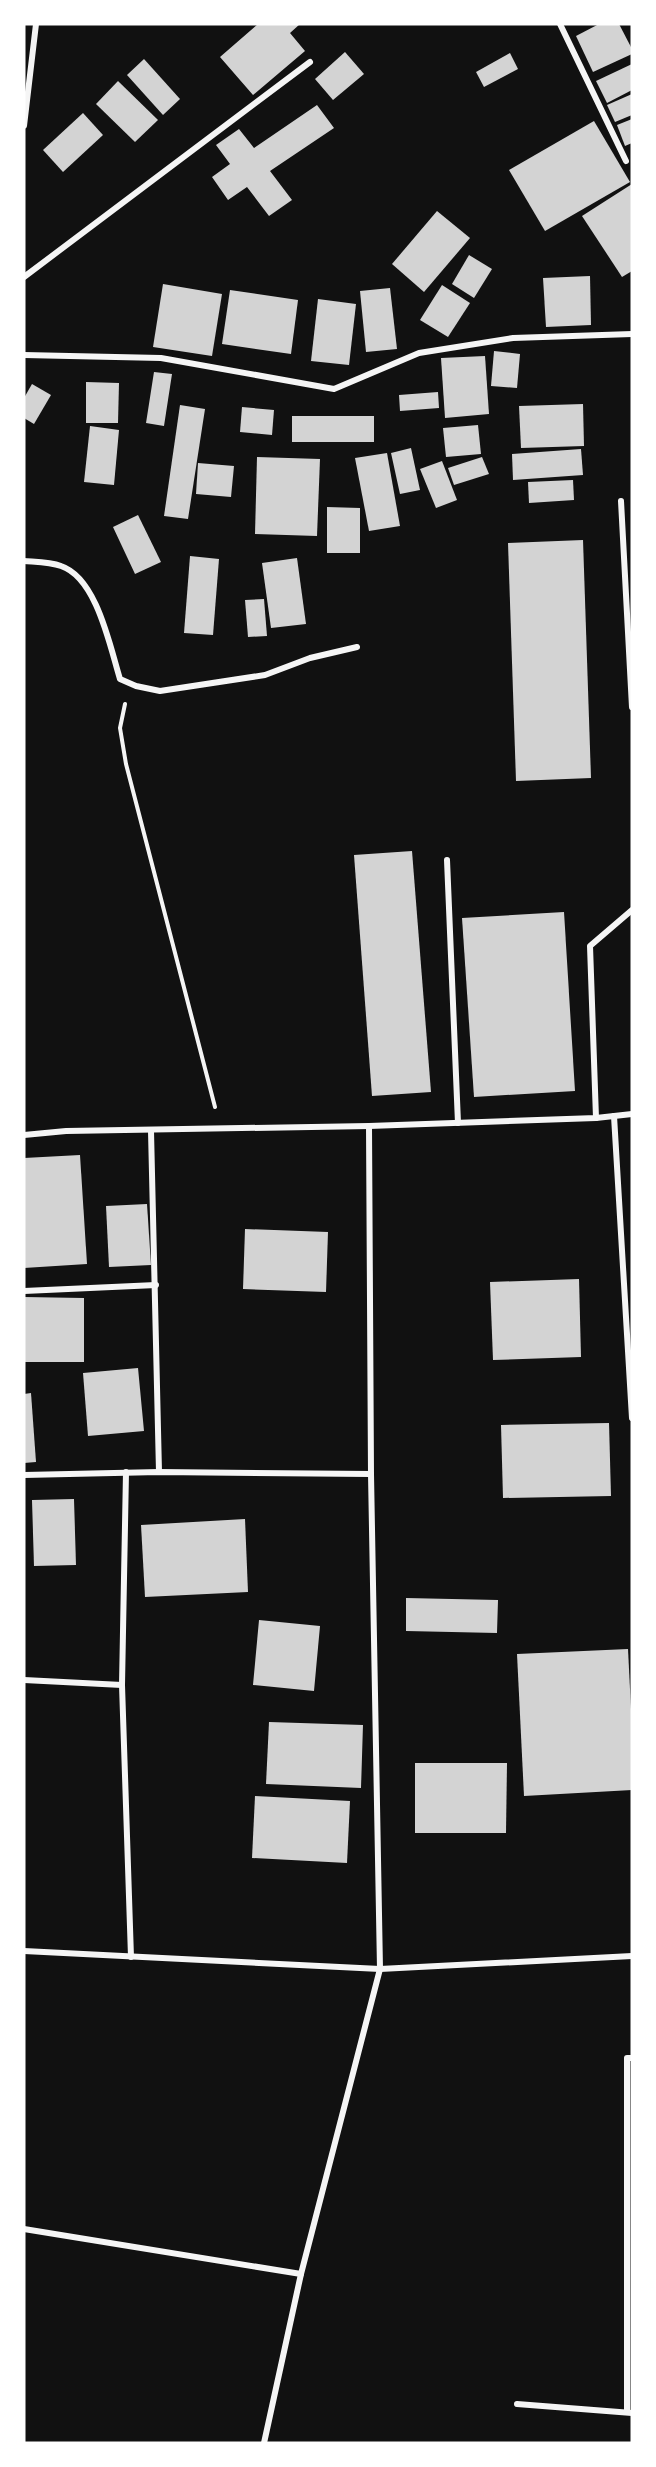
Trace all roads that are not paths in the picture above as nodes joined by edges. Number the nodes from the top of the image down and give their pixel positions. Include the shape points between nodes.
1 (36, 24) edge
2 (560, 24) edge
3 (310, 62) dead end
4 (24, 126) edge
5 (626, 161) dead end
6 (24, 277) edge
7 (632, 334) edge
8 (24, 355) edge
9 (621, 501) dead end
10 (24, 561) edge
11 (357, 647) dead end
12 (632, 707) edge
13 (447, 860) dead end
14 (632, 910) edge
15 (632, 1114) edge
16 (614, 1116) junction
17 (596, 1118) junction
18 (458, 1123) junction
19 (369, 1126) junction
20 (151, 1131) junction
21 (24, 1135) edge
22 (156, 1285) junction
23 (24, 1291) edge
24 (632, 1418) edge
25 (126, 1472) junction
26 (159, 1472) junction
27 (371, 1474) junction
28 (24, 1475) edge
29 (24, 1680) edge
30 (122, 1685) junction
31 (24, 1951) edge
32 (632, 1956) edge
33 (131, 1957) junction
34 (380, 1969) junction
35 (632, 2058) edge
36 (24, 2229) edge
37 (301, 2274) junction
38 (517, 2404) dead end
39 (629, 2413) edge
40 (264, 2443) edge

1 - 4 street
2 - 5 street
3 - 6 street
7 - 8 street via 513,338 419,353 334,389 161,358
9 - 12 street
10 - 11 street via 63,566 79,578 96,604 120,679 136,686 160,691 265,675 310,658
13 - 18 street
14 - 17 street via 590,946
15 - 16 street
16 - 17 street
16 - 24 street
17 - 18 street
18 - 19 street
19 - 20 street
19 - 27 street
20 - 21 street
20 - 22 street
22 - 23 street
22 - 26 street
25 - 26 street
25 - 28 street
25 - 30 street
26 - 27 street
27 - 34 street
29 - 30 street
30 - 33 street
31 - 33 street
32 - 34 street
33 - 34 street
34 - 37 street
35 - 39 street via 627,2058
36 - 37 street
37 - 40 street
38 - 39 street

